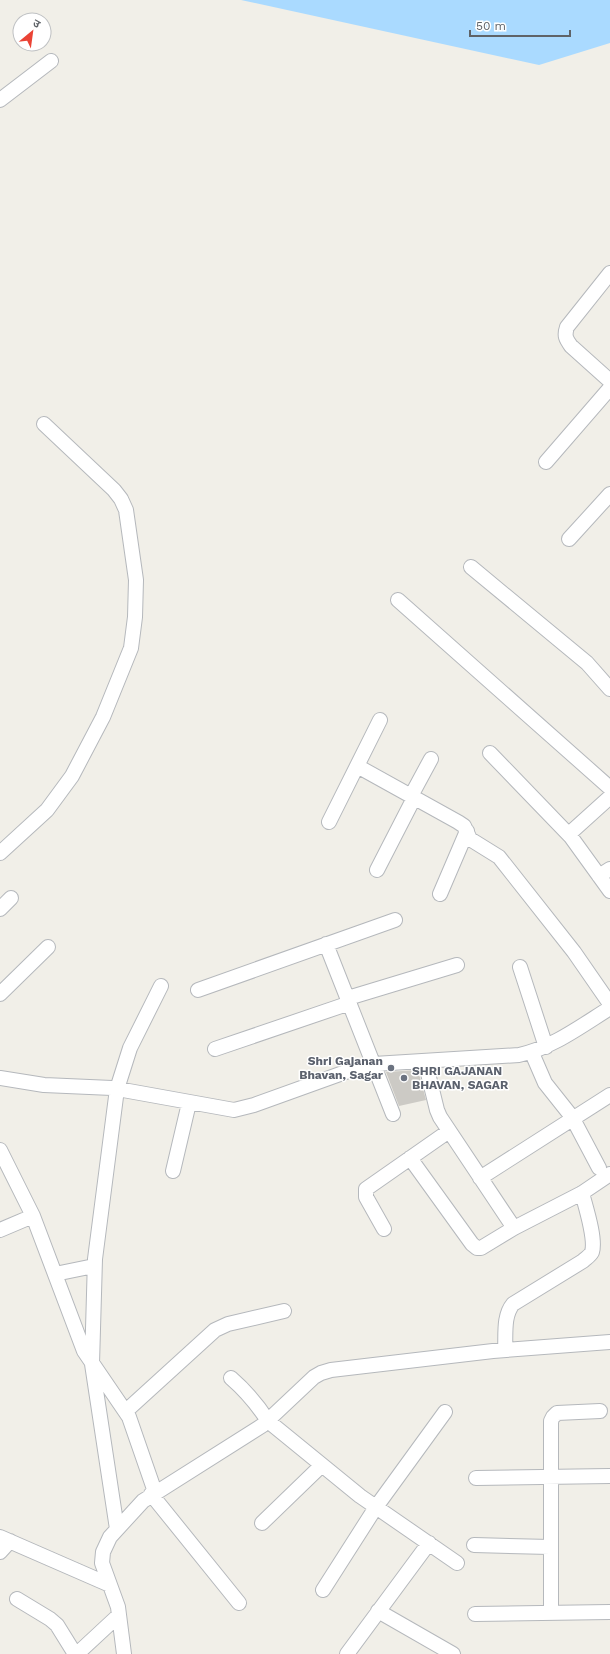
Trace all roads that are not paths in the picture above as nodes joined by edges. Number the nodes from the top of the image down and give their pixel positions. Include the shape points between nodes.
1 (51, 61) dead end
2 (3, 92) edge
3 (610, 273) edge
4 (610, 381) edge
5 (610, 388) edge
6 (44, 424) dead end
7 (546, 462) dead end
8 (610, 494) edge
9 (569, 539) dead end
10 (471, 567) dead end
11 (398, 600) dead end
12 (610, 688) edge
13 (380, 720) dead end
14 (490, 753) dead end
15 (431, 759) dead end
16 (357, 766) junction
17 (610, 788) edge
18 (412, 797) junction
19 (610, 797) edge
20 (329, 822) dead end
21 (467, 831) junction
22 (569, 834) junction
23 (0, 853) edge
24 (377, 870) dead end
25 (605, 872) edge
26 (610, 891) edge
27 (440, 894) dead end
28 (11, 898) dead end
29 (0, 909) edge
30 (394, 920) dead end
31 (326, 944) junction
32 (48, 947) dead end
33 (457, 965) dead end
34 (520, 967) dead end
35 (161, 986) dead end
36 (198, 990) dead end
37 (0, 994) edge
38 (349, 1000) junction
39 (610, 1004) edge
40 (610, 1008) edge
41 (546, 1047) junction
42 (215, 1049) dead end
43 (525, 1054) junction
44 (425, 1061) junction
45 (374, 1064) junction
46 (0, 1078) edge
47 (117, 1089) junction
48 (610, 1095) edge
49 (189, 1103) junction
50 (392, 1114) dead end
51 (568, 1122) junction
52 (449, 1131) junction
53 (0, 1150) edge
54 (410, 1158) junction
55 (173, 1171) dead end
56 (601, 1176) edge
57 (480, 1178) junction
58 (582, 1193) junction
59 (33, 1216) junction
60 (514, 1228) junction
61 (384, 1229) dead end
62 (0, 1230) edge
63 (94, 1266) junction
64 (55, 1274) junction
65 (284, 1310) dead end
66 (610, 1342) edge
67 (506, 1350) junction
68 (92, 1364) junction
69 (231, 1378) dead end
70 (126, 1411) junction
71 (600, 1411) dead end
72 (445, 1412) dead end
73 (268, 1421) junction
74 (322, 1464) junction
75 (550, 1476) junction
76 (610, 1476) edge
77 (476, 1478) dead end
78 (153, 1493) junction
79 (376, 1507) junction
80 (262, 1523) dead end
81 (117, 1529) junction
82 (5, 1539) edge
83 (429, 1543) junction
84 (474, 1545) dead end
85 (550, 1547) junction
86 (0, 1552) edge
87 (457, 1563) dead end
88 (110, 1585) junction
89 (323, 1590) dead end
90 (17, 1599) dead end
91 (239, 1603) dead end
92 (378, 1611) junction
93 (610, 1612) edge
94 (551, 1613) junction
95 (475, 1614) dead end
96 (119, 1615) junction
97 (76, 1654) edge
98 (124, 1654) edge
99 (347, 1654) edge
100 (453, 1654) edge

1 - 2 street
3 - 4 street via 567,327 565,334 572,346
5 - 7 street
6 - 23 street via 121,499 126,510 136,580 135,617 131,648 103,718 72,776 46,810
8 - 9 street
10 - 12 street via 587,663
11 - 17 street
13 - 16 street
14 - 22 street
15 - 18 street
16 - 18 street
16 - 20 street
18 - 21 street via 458,822
18 - 24 street
19 - 22 street
21 - 27 street
21 - 39 street via 470,839 500,857 574,952
22 - 25 street
25 - 26 street
28 - 29 street
30 - 31 street
31 - 36 street
31 - 38 street
32 - 37 street
33 - 38 street
34 - 41 street
35 - 47 street via 130,1048
38 - 42 street
38 - 45 street
40 - 41 street
41 - 43 street
43 - 44 street
43 - 51 street
44 - 45 street
44 - 52 street via 437,1110
45 - 49 street via 244,1109 223,1109
45 - 50 street
46 - 47 street via 44,1085
47 - 49 street
47 - 63 street
48 - 51 street
49 - 55 street
51 - 56 street
51 - 57 street
52 - 54 street
52 - 57 street
53 - 59 street
54 - 60 street via 474,1246 481,1248
54 - 61 street via 366,1189 366,1197
56 - 58 street
57 - 60 street
58 - 60 street
58 - 67 street via 592,1251 589,1256 508,1309
59 - 62 street
59 - 64 street
63 - 64 street
63 - 68 street
64 - 68 street via 81,1343
65 - 70 street via 228,1324 215,1330
66 - 67 street
67 - 73 street via 331,1370 314,1377
68 - 70 street
68 - 81 street
69 - 73 street via 258,1404
70 - 78 street
71 - 75 street via 557,1413 553,1417 550,1427
72 - 79 street
73 - 74 street
73 - 78 street
74 - 79 street
74 - 80 street
75 - 76 street
75 - 77 street
75 - 85 street
78 - 81 street via 134,1509
78 - 91 street
79 - 83 street
79 - 89 street
81 - 88 street via 106,1543 103,1552 102,1563
82 - 86 street
82 - 88 street
83 - 87 street
83 - 92 street
84 - 85 street
85 - 94 street
88 - 96 street
90 - 97 street via 57,1625
92 - 99 street
92 - 100 street
93 - 94 street
94 - 95 street
96 - 97 street
96 - 98 street

